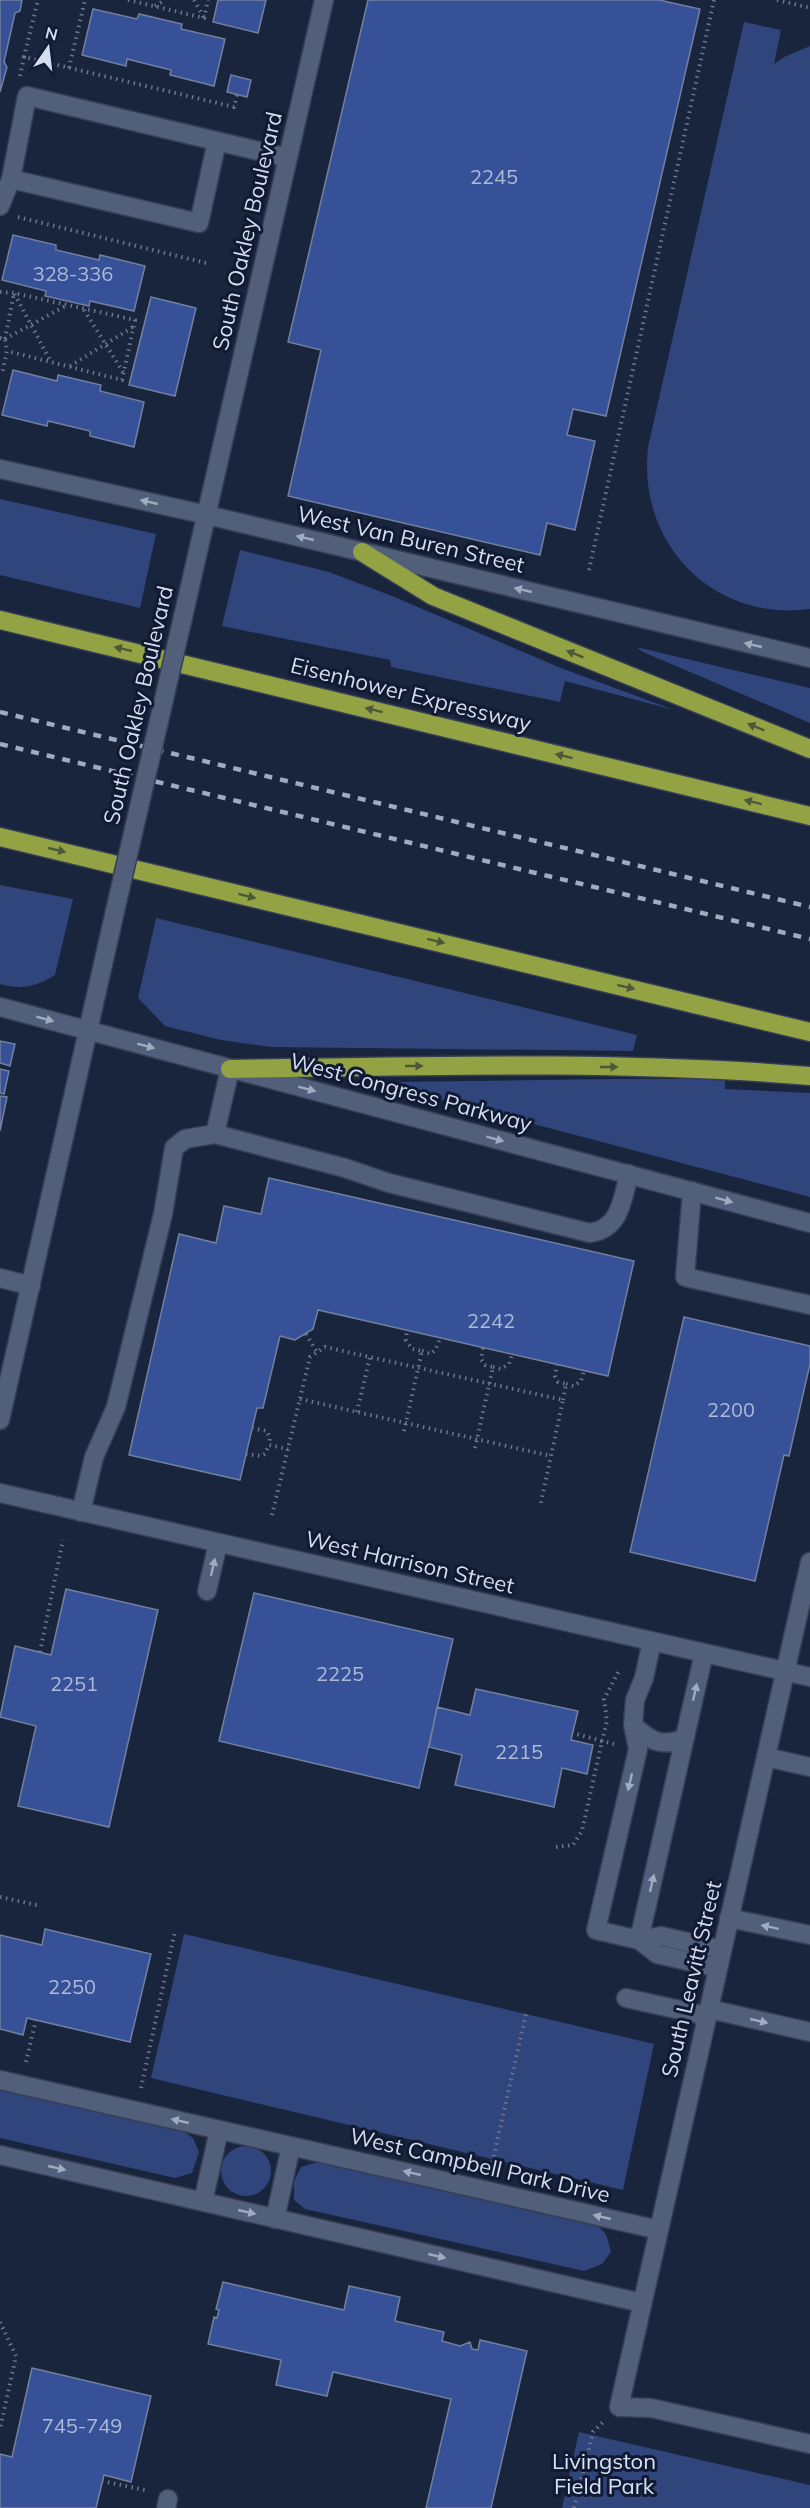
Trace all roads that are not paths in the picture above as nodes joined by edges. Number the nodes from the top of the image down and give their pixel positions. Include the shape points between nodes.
1 (324, 0) edge
2 (217, 141) junction
3 (288, 158) junction
4 (11, 179) junction
5 (6, 211) edge
6 (0, 468) edge
7 (207, 515) junction
8 (362, 552) junction
9 (0, 620) edge
10 (810, 658) edge
11 (810, 749) edge
12 (810, 816) edge
13 (0, 837) edge
14 (0, 1007) edge
15 (90, 1031) junction
16 (810, 1032) edge
17 (230, 1069) junction
18 (810, 1076) edge
19 (215, 1134) junction
20 (629, 1174) junction
21 (692, 1191) junction
22 (810, 1222) edge
23 (0, 1278) edge
24 (31, 1286) junction
25 (810, 1305) edge
26 (0, 1420) edge
27 (0, 1493) edge
28 (81, 1512) junction
29 (218, 1543) junction
30 (810, 1562) edge
31 (807, 1589) edge
32 (207, 1591) dead end
33 (652, 1641) junction
34 (704, 1653) junction
35 (785, 1671) junction
36 (810, 1677) edge
37 (633, 1725) junction
38 (685, 1738) junction
39 (766, 1757) junction
40 (810, 1767) edge
41 (729, 1918) junction
42 (810, 1935) edge
43 (639, 1940) junction
44 (720, 1959) junction
45 (626, 1998) dead end
46 (708, 2012) junction
47 (810, 2032) edge
48 (0, 2080) edge
49 (219, 2130) junction
50 (291, 2146) junction
51 (0, 2155) edge
52 (203, 2202) junction
53 (275, 2218) junction
54 (659, 2230) junction
55 (642, 2303) junction
56 (810, 2444) edge

1 - 3 street, South Oakley Boulevard
2 - 3 street
2 - 4 street via 199,223
2 - 4 street via 27,96
3 - 7 street, South Oakley Boulevard
4 - 5 street
7 -> 6 street, West Van Buren Street
8 -> 7 street, West Van Buren Street
7 - 15 street, South Oakley Boulevard, bridge
10 -> 8 street, West Van Buren Street
11 -> 8 highway via 434,596
12 -> 9 highway, Eisenhower Expressway
13 -> 16 highway
14 -> 15 street, West Congress Parkway
15 -> 17 street, West Congress Parkway
15 - 24 street, South Oakley Boulevard
17 -> 18 highway via 708,1068
17 - 19 street
17 -> 20 street, West Congress Parkway
19 - 20 street via 590,1233 611,1225
19 - 28 street via 185,1139 174,1148 163,1214 116,1407 94,1457
20 - 21 street, West Congress Parkway
21 -> 22 street, West Congress Parkway
21 - 25 street via 685,1277
23 - 24 street
24 - 26 street, South Oakley Boulevard
27 - 28 street, West Harrison Street
28 - 29 street, West Harrison Street
32 -> 29 street
29 - 33 street, West Harrison Street
30 - 31 street, South Leavitt Street
31 - 35 street, South Leavitt Street
33 - 34 street, West Harrison Street
33 - 37 street via 644,1678 634,1700
34 - 35 street, West Harrison Street
38 -> 34 street
35 - 36 street, West Harrison Street
35 - 39 street, South Leavitt Street
37 - 38 street via 647,1738 671,1744
37 -> 43 street via 638,1749 596,1930
43 -> 38 street
39 - 40 street
39 - 41 street, South Leavitt Street
42 -> 41 street
41 - 44 street, South Leavitt Street
43 - 44 street via 661,1936
44 - 46 street, South Leavitt Street
45 - 46 street
46 -> 47 street
46 - 54 street, South Leavitt Street
49 -> 48 street, West Campbell Park Drive
49 - 50 street, West Campbell Park Drive
49 - 52 street
50 - 53 street
54 -> 50 street, West Campbell Park Drive
51 -> 52 street
52 -> 53 street
53 -> 55 street
54 - 55 street, South Leavitt Street
55 - 56 street, South Leavitt Street via 619,2407 651,2408

